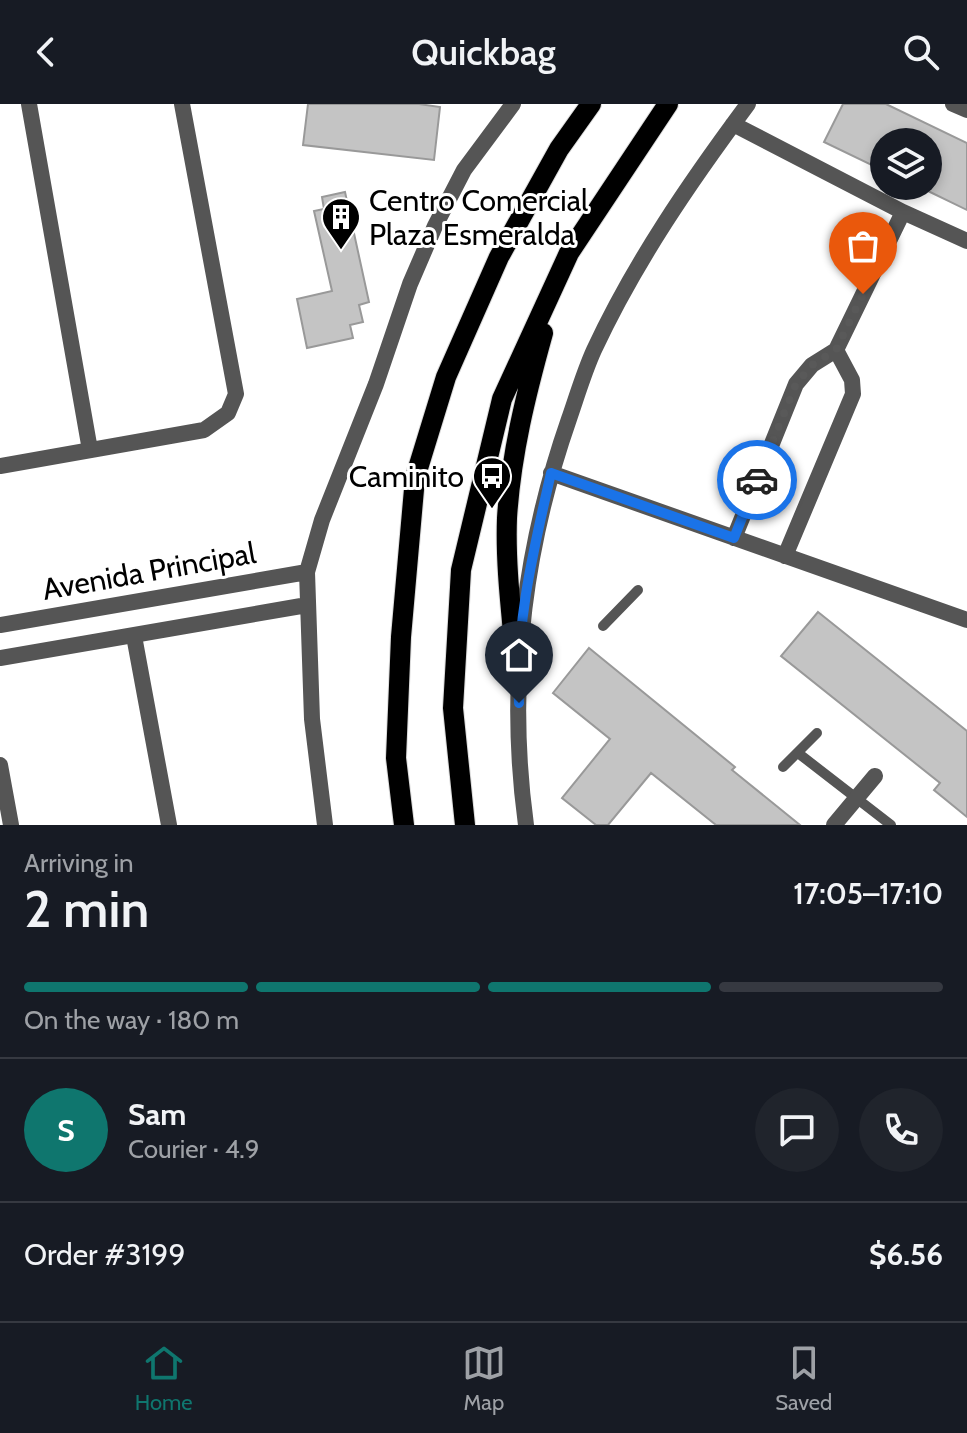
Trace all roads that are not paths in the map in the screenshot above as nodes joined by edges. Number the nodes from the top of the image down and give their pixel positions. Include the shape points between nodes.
1 (29, 104) edge
2 (182, 104) edge
3 (513, 104) edge
4 (591, 104) edge
5 (668, 104) edge
6 (748, 104) edge
7 (953, 104) edge
8 (967, 110) edge
9 (733, 124) junction
10 (903, 212) junction
11 (967, 241) edge
12 (562, 270) junction
13 (836, 350) junction
14 (90, 450) junction
15 (0, 466) edge
16 (551, 473) junction
17 (734, 538) junction
18 (785, 556) junction
19 (307, 572) junction
20 (638, 590) dead end
21 (307, 605) junction
22 (967, 620) edge
23 (0, 625) edge
24 (603, 626) dead end
25 (134, 636) junction
26 (0, 658) edge
27 (517, 676) junction
28 (817, 733) dead end
29 (798, 753) junction
30 (0, 765) edge
31 (783, 767) dead end
32 (875, 776) dead end
33 (855, 800) junction
34 (11, 825) edge
35 (169, 825) edge
36 (325, 825) edge
37 (404, 825) edge
38 (465, 825) edge
39 (526, 825) edge
40 (834, 825) edge
41 (891, 825) edge

1 - 14 street
2 - 14 street via 236,394 228,413 204,430
3 - 19 street via 464,170 435,226
4 - 37 main road via 559,149 499,257 446,377 415,478 396,758
5 - 12 main road
6 - 9 street
7 - 8 street
9 - 10 street
9 - 16 street via 667,216 629,281 592,353
10 - 11 street
10 - 13 street
12 - 27 main road via 520,418 511,473 507,552
12 - 38 main road via 502,399 461,570 453,708
13 - 17 street via 812,365 796,384
13 - 18 street via 852,380 853,394
14 - 15 street
16 - 17 street
16 - 27 street via 527,575
17 - 18 street
18 - 22 street
19 - 21 street
19 - 23 street, Avenida Principal
20 - 24 lane
21 - 25 street, Avenida Principal
21 - 36 street via 312,719
25 - 26 street, Avenida Principal
25 - 35 street
27 - 39 street
28 - 29 lane
29 - 31 lane
29 - 33 lane
30 - 34 street
32 - 33 street
33 - 40 street
33 - 41 lane

